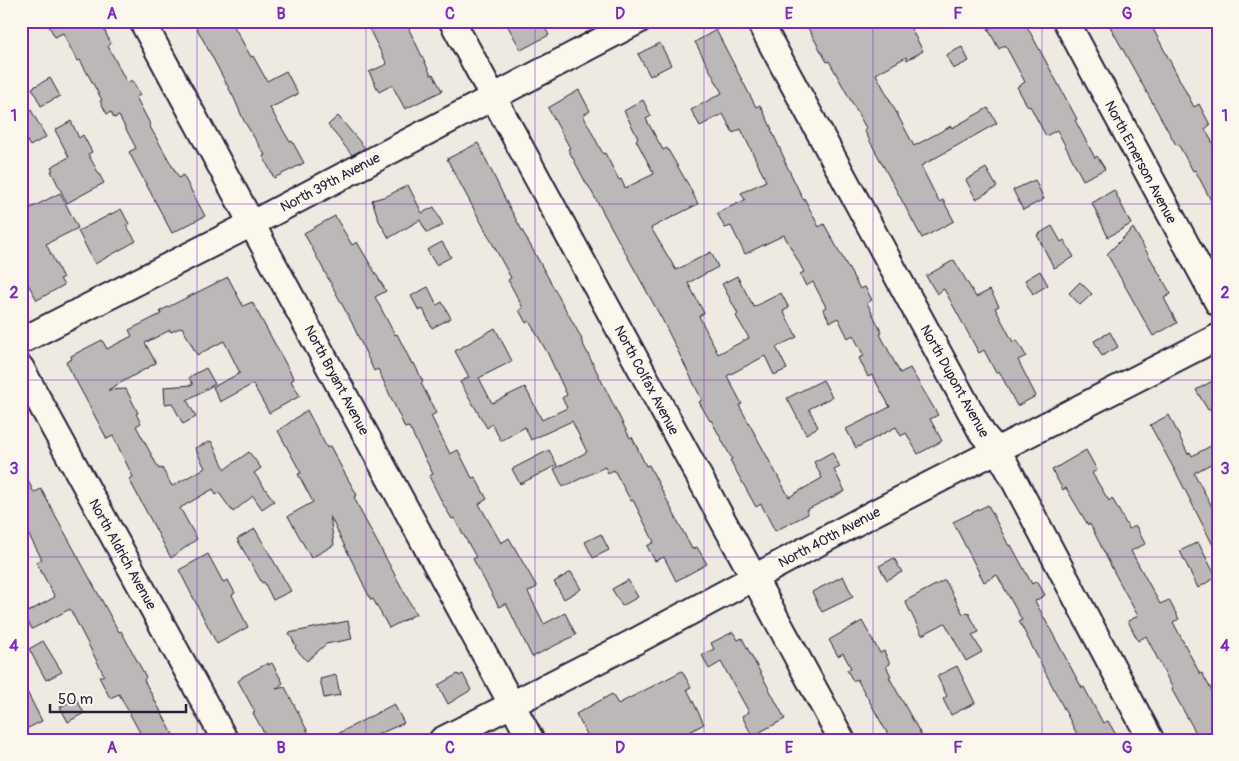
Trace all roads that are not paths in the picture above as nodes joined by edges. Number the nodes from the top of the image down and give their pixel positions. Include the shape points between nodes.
1 (142, 21) edge
2 (452, 21) edge
3 (638, 21) edge
4 (759, 21) edge
5 (1066, 21) edge
6 (493, 96) junction
7 (253, 223) junction
8 (1218, 303) edge
9 (1218, 337) edge
10 (21, 341) edge
11 (21, 368) edge
12 (997, 451) junction
13 (754, 577) junction
14 (512, 703) junction
15 (225, 740) edge
16 (442, 740) edge
17 (532, 740) edge
18 (842, 740) edge
19 (1151, 740) edge

1 - 7 street, North Bryant Avenue
2 - 6 street, North Colfax Avenue
3 - 6 street, North 39th Avenue
4 - 12 street, North Dupont Avenue via 982,433
5 - 8 street, North Emerson Avenue
6 - 7 street, North 39th Avenue
6 - 13 street, North Colfax Avenue
7 - 10 street, North 39th Avenue
7 - 14 street, North Bryant Avenue
9 - 12 street, North 40th Avenue
11 - 15 street, North Aldrich Avenue
12 - 13 street, North 40th Avenue
12 - 19 street, North Dupont Avenue
13 - 14 street, North 40th Avenue
13 - 18 street, North Colfax Avenue
14 - 16 street, North 40th Avenue
14 - 17 street, North Bryant Avenue

